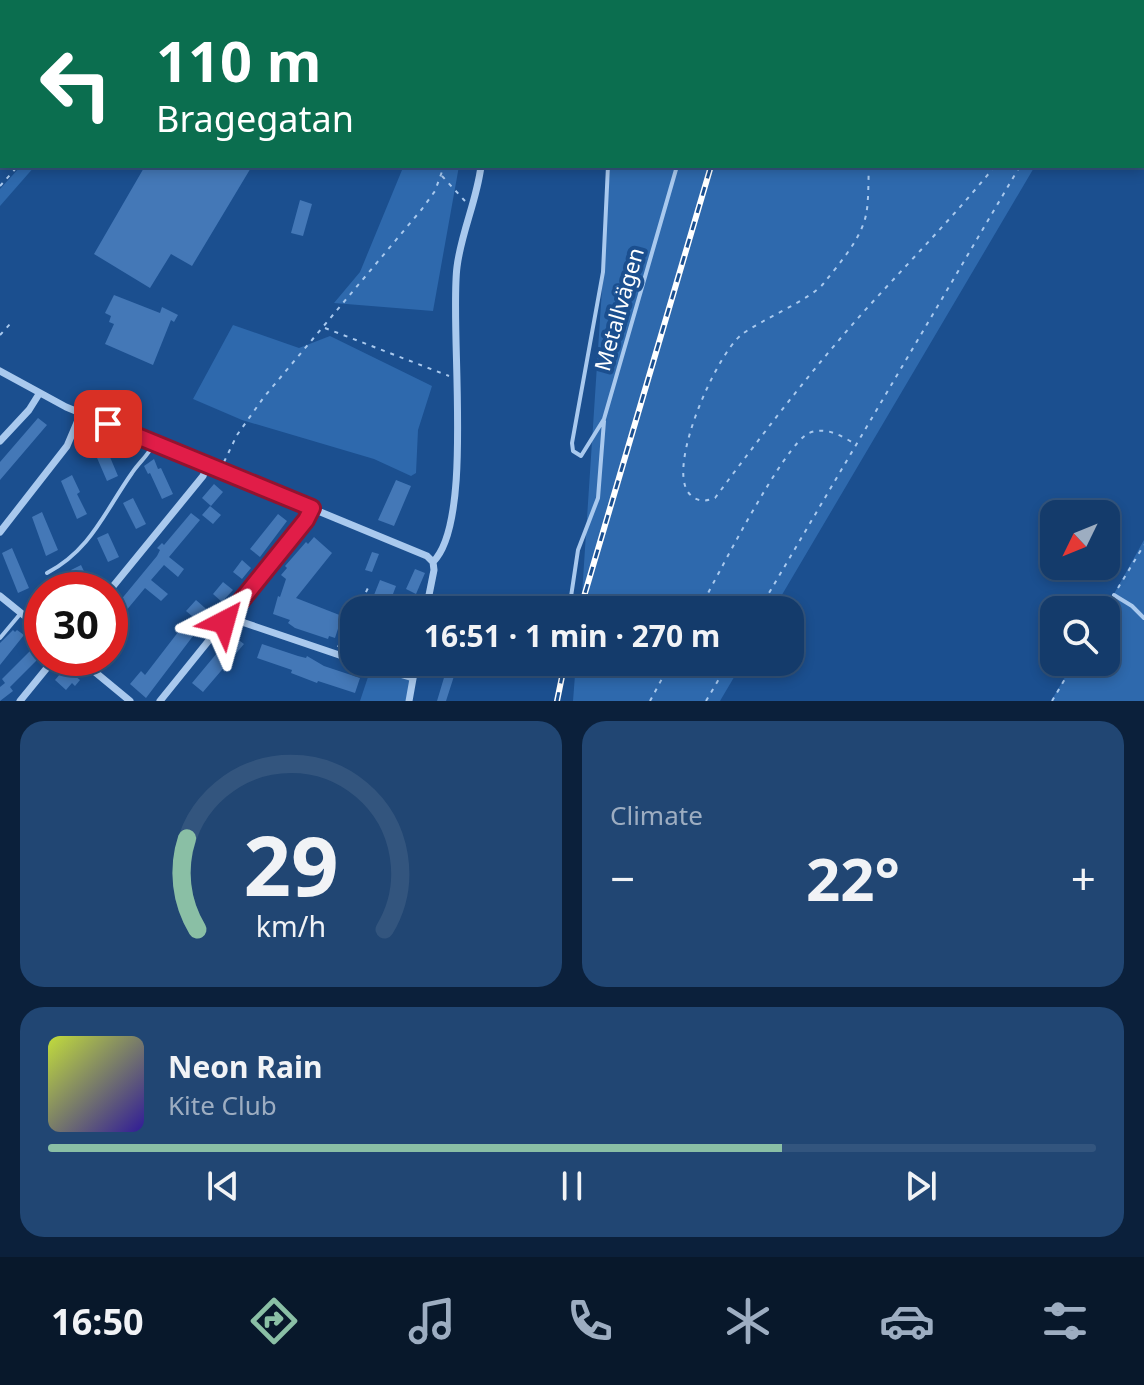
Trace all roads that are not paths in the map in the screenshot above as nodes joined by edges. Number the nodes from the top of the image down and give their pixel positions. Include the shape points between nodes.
1 (481, 168) edge
2 (608, 168) edge
3 (676, 168) edge
4 (0, 371) edge
5 (39, 394) junction
6 (95, 396) dead end
7 (81, 413) junction
8 (604, 419) junction
9 (0, 441) edge
10 (154, 443) junction
11 (208, 465) junction
12 (312, 508) junction
13 (0, 532) edge
14 (433, 562) junction
15 (49, 572) edge
16 (125, 572) edge
17 (1114, 595) road end
18 (0, 596) edge
19 (429, 596) edge
20 (571, 596) edge
21 (21, 613) junction
22 (24, 615) edge
23 (230, 615) junction
24 (1144, 618) edge
25 (0, 638) edge
26 (340, 655) edge
27 (40, 676) edge
28 (100, 676) edge
29 (406, 676) edge
30 (413, 678) joint
31 (20, 701) edge
32 (130, 701) edge
33 (160, 701) edge
34 (409, 701) edge

1 - 14 street via 457,268 453,501 445,543
2 - 8 lane, Metallvägen via 603,272 573,451 581,456
3 - 8 lane, Metallvägen
4 - 5 street
5 - 7 street
5 - 9 street
6 - 7 street
7 - 10 street
7 - 13 street via 67,446
8 - 20 lane via 598,498 578,550
10 - 11 street
10 - 15 lane via 106,517 70,558
11 - 12 street
11 - 16 street
12 - 14 street
12 - 23 street
14 - 19 street
17 - 24 lane
18 - 21 street
21 - 22 street
21 - 25 lane
23 - 26 street
23 - 33 street
27 - 31 street
28 - 32 street
29 - 30 street
30 - 34 street

